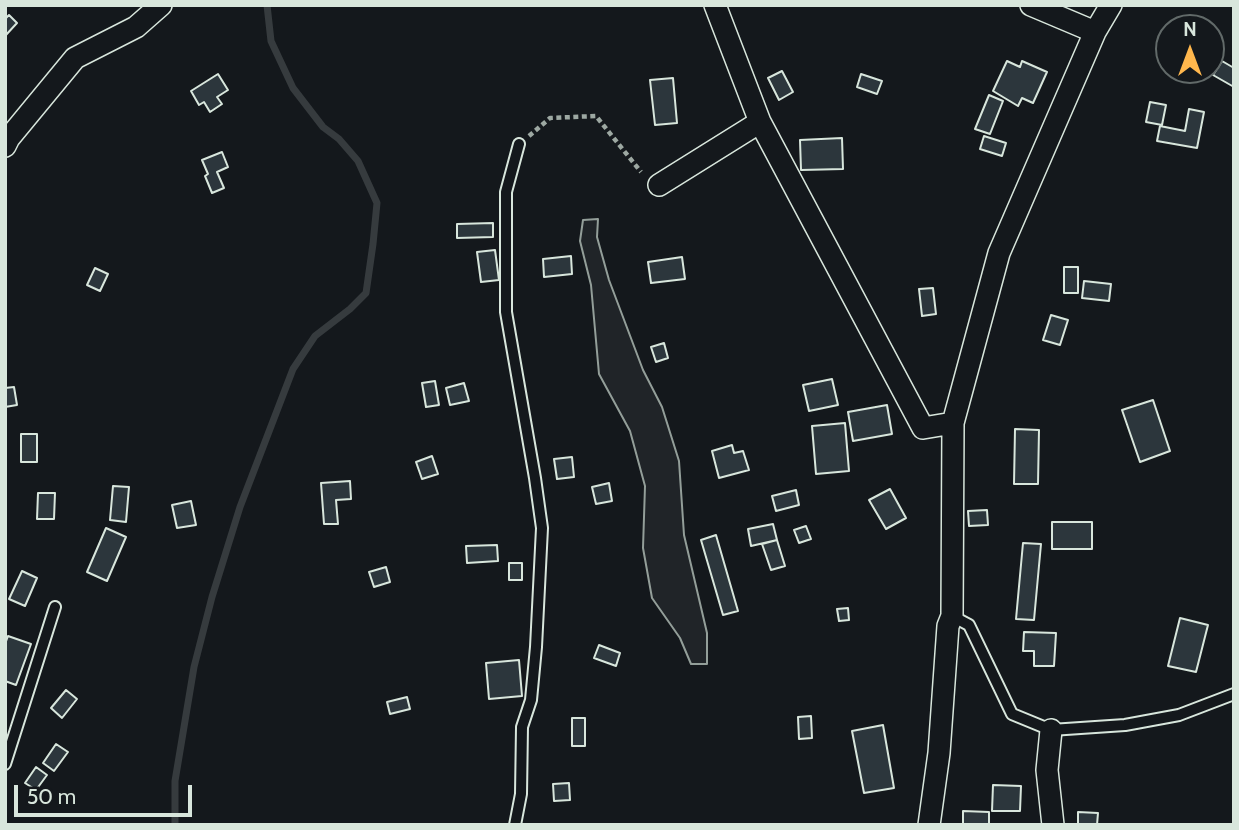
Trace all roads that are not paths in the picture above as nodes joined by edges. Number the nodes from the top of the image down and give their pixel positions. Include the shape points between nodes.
1 (161, 5) edge
2 (715, 5) edge
3 (1031, 5) edge
4 (1111, 5) edge
5 (1095, 32) junction
6 (760, 122) junction
7 (519, 144) road end
8 (5, 146) edge
9 (659, 185) road end
10 (953, 424) junction
11 (55, 607) dead end
12 (952, 616) junction
13 (1234, 694) edge
14 (1051, 730) junction
15 (5, 764) edge
16 (515, 825) edge
17 (929, 825) edge
18 (1052, 825) edge

1 - 8 street via 136,27 75,58
2 - 6 street
3 - 5 street
4 - 5 street
5 - 10 street via 999,253
6 - 9 street
6 - 10 street via 923,428
7 - 16 lane via 506,192 506,312 542,528 537,647 531,700 522,727 521,794
10 - 12 street
11 - 15 lane
12 - 14 lane via 969,625 1012,714
12 - 17 street
13 - 14 lane via 1179,715 1125,725
14 - 18 street via 1047,770

